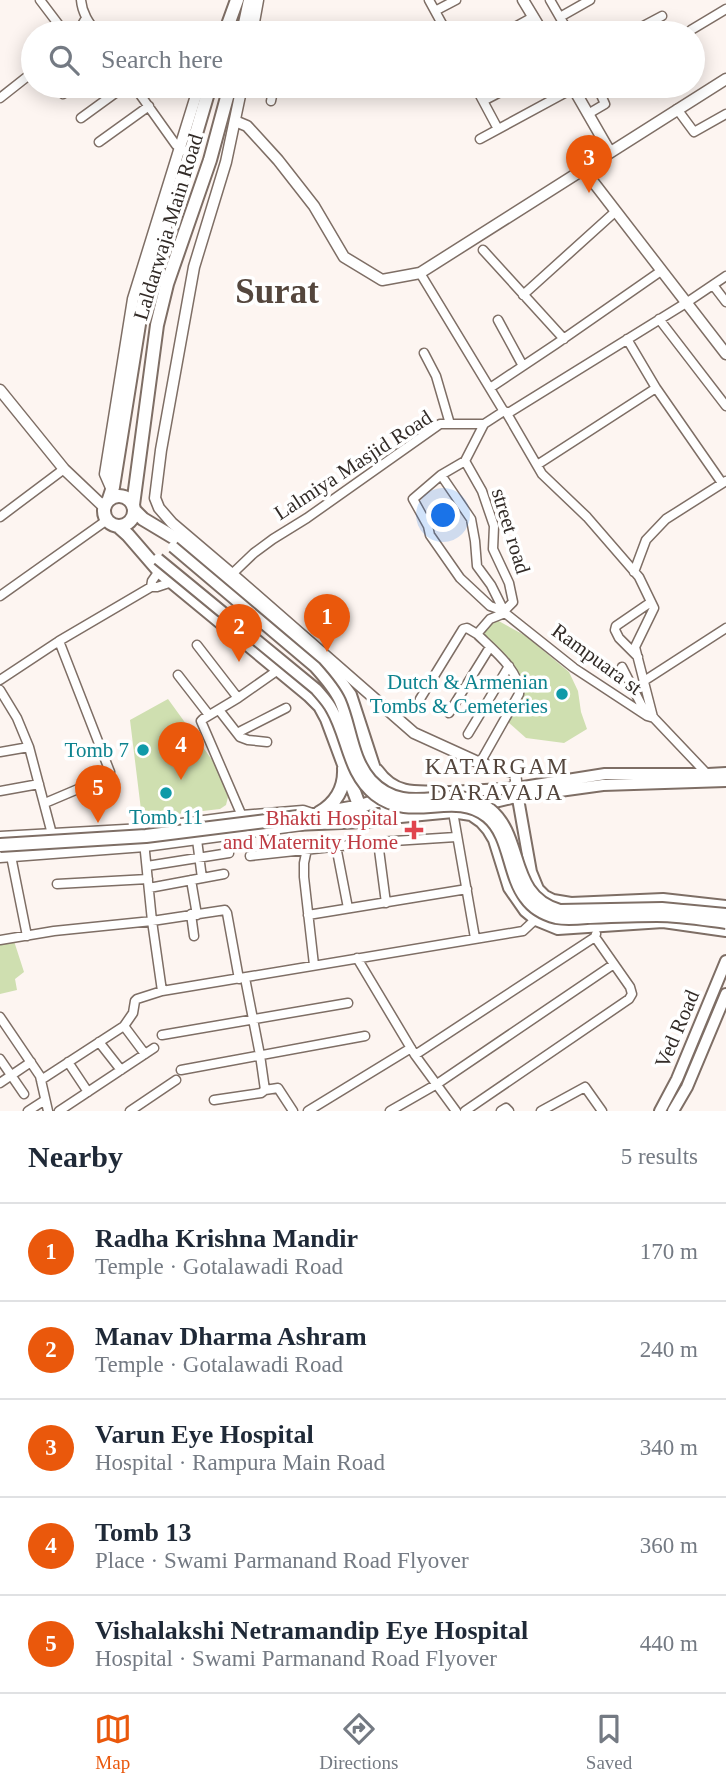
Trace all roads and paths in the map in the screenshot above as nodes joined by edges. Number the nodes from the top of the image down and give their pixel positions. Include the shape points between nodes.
1 (40, 0) edge
2 (81, 0) edge
3 (250, 0) edge
4 (258, 0) edge
5 (429, 0) edge
6 (456, 0) edge
7 (523, 0) edge
8 (550, 0) edge
9 (590, 0) edge
10 (234, 4) edge
11 (725, 5) edge
12 (435, 11) junction
13 (662, 16) dead end
14 (533, 17) junction
15 (561, 17) junction
16 (86, 18) junction
17 (56, 21) edge
18 (84, 21) edge
19 (88, 21) edge
20 (229, 21) edge
21 (246, 21) edge
22 (254, 21) edge
23 (440, 21) edge
24 (526, 21) edge
25 (536, 21) edge
26 (563, 21) edge
27 (652, 21) edge
28 (703, 21) edge
29 (726, 79) edge
30 (21, 81) edge
31 (705, 92) edge
32 (0, 98) edge
33 (109, 98) edge
34 (143, 98) edge
35 (197, 98) edge
36 (205, 98) edge
37 (227, 98) edge
38 (240, 98) edge
39 (272, 98) edge
40 (481, 98) edge
41 (489, 98) edge
42 (553, 98) edge
43 (579, 98) edge
44 (603, 98) edge
45 (695, 98) edge
46 (271, 101) dead end
47 (483, 101) junction
48 (149, 106) junction
49 (677, 109) junction
50 (588, 114) junction
51 (726, 114) edge
52 (82, 118) dead end
53 (235, 121) junction
54 (498, 129) junction
55 (480, 139) dead end
56 (99, 142) dead end
57 (186, 151) junction
58 (610, 152) junction
59 (210, 160) junction
60 (226, 162) junction
61 (584, 170) junction
62 (616, 211) junction
63 (483, 250) dead end
64 (662, 271) junction
65 (420, 273) junction
66 (726, 276) edge
67 (713, 285) junction
68 (523, 295) junction
69 (726, 302) edge
70 (686, 303) junction
71 (659, 319) junction
72 (498, 320) dead end
73 (564, 339) junction
74 (627, 339) junction
75 (424, 353) dead end
76 (726, 354) edge
77 (523, 366) junction
78 (490, 388) junction
79 (656, 388) junction
80 (0, 390) edge
81 (726, 406) edge
82 (505, 412) junction
83 (450, 424) junction
84 (484, 424) junction
85 (465, 461) junction
86 (537, 465) junction
87 (64, 468) junction
88 (441, 475) junction
89 (724, 482) edge
90 (110, 509) junction
91 (137, 511) junction
92 (0, 517) edge
93 (158, 565) junction
94 (634, 572) junction
95 (233, 574) junction
96 (172, 582) junction
97 (151, 587) junction
98 (0, 596) edge
99 (651, 602) junction
100 (504, 612) junction
101 (725, 631) edge
102 (477, 634) junction
103 (60, 641) junction
104 (197, 645) dead end
105 (490, 647) junction
106 (638, 657) junction
107 (509, 666) junction
108 (622, 667) dead end
109 (278, 670) junction
110 (178, 675) dead end
111 (0, 680) edge
112 (644, 681) junction
113 (0, 690) edge
114 (238, 698) junction
115 (420, 699) dead end
116 (286, 708) dead end
117 (219, 710) junction
118 (449, 713) dead end
119 (209, 715) junction
120 (651, 717) junction
121 (237, 733) junction
122 (468, 734) dead end
123 (267, 743) dead end
124 (29, 747) junction
125 (338, 750) junction
126 (0, 752) edge
127 (371, 762) junction
128 (480, 763) junction
129 (726, 773) edge
130 (709, 778) junction
131 (726, 782) edge
132 (39, 784) junction
133 (0, 791) edge
134 (441, 792) junction
135 (517, 793) junction
136 (385, 798) junction
137 (45, 803) junction
138 (361, 806) junction
139 (453, 812) junction
140 (242, 816) junction
141 (390, 818) junction
142 (304, 820) junction
143 (365, 821) junction
144 (142, 829) junction
145 (52, 834) junction
146 (0, 837) edge
147 (456, 837) junction
148 (197, 840) junction
149 (378, 842) junction
150 (0, 845) edge
151 (145, 846) junction
152 (336, 846) junction
153 (307, 849) junction
154 (229, 853) dead end
155 (4, 854) edge
156 (250, 856) dead end
157 (199, 858) junction
158 (147, 866) junction
159 (223, 874) dead end
160 (202, 878) junction
161 (191, 880) junction
162 (148, 883) junction
163 (57, 884) dead end
164 (467, 889) junction
165 (550, 898) junction
166 (386, 903) junction
167 (726, 905) edge
168 (348, 908) junction
169 (726, 914) edge
170 (194, 915) junction
171 (308, 915) junction
172 (537, 920) junction
173 (152, 921) junction
174 (726, 923) edge
175 (600, 925) junction
176 (726, 931) edge
177 (27, 936) junction
178 (194, 936) dead end
179 (594, 937) junction
180 (475, 938) junction
181 (0, 940) edge
182 (357, 958) junction
183 (726, 961) edge
184 (614, 964) junction
185 (314, 965) junction
186 (242, 979) junction
187 (162, 991) junction
188 (726, 994) edge
189 (348, 1003) dead end
190 (0, 1017) edge
191 (253, 1019) junction
192 (124, 1026) junction
193 (162, 1035) dead end
194 (365, 1036) dead end
195 (99, 1042) junction
196 (413, 1052) junction
197 (260, 1055) junction
198 (0, 1059) edge
199 (31, 1062) junction
200 (68, 1062) junction
201 (121, 1070) junction
202 (181, 1070) dead end
203 (11, 1075) junction
204 (41, 1080) junction
205 (176, 1080) dead end
206 (0, 1083) edge
207 (436, 1084) junction
208 (265, 1090) junction
209 (88, 1092) junction
210 (24, 1094) dead end
211 (45, 1100) junction
212 (214, 1100) dead end
213 (28, 1111) edge
214 (48, 1111) edge
215 (59, 1111) edge
216 (130, 1111) edge
217 (293, 1111) edge
218 (308, 1111) edge
219 (390, 1111) edge
220 (456, 1111) edge
221 (465, 1111) edge
222 (501, 1111) edge
223 (509, 1111) edge
224 (541, 1111) edge
225 (602, 1111) edge
226 (660, 1111) edge
227 (673, 1111) edge

1 - 17 street
2 - 16 street
3 - 21 highway
4 - 22 street
5 - 12 street
6 - 12 street
7 - 14 street
8 - 15 street
9 - 15 street
10 - 20 highway
11 - 28 street
12 - 23 street
13 - 27 street
14 - 24 street
14 - 25 street
15 - 26 street
16 - 18 street
16 - 19 street
29 - 31 street
30 - 32 street
33 - 52 street
34 - 48 street
35 - 57 street
36 - 57 highway, Laldarwaja Main Road
37 - 59 highway, Laldarwaja Main Road
38 - 53 street
39 - 46 street
40 - 47 street
41 - 47 street
42 - 54 street
43 - 50 street
44 - 50 street via 605,104
45 - 49 street
47 - 54 street
48 - 56 street
48 - 57 street via 176,145
49 - 51 street via 694,132
49 - 58 street
50 - 58 street
53 - 60 street
53 - 65 street via 247,126 278,160 314,206 344,257 382,280
54 - 55 street
57 - 90 highway, Laldarwaja Main Road via 149,271
58 - 61 street
59 - 60 street
59 - 91 highway, Laldarwaja Main Road via 157,325 135,493
60 - 95 street via 194,267 155,498 172,523
61 - 62 street
61 - 65 street
62 - 64 street
62 - 68 street
63 - 68 street
64 - 70 street
64 - 73 street
65 - 78 street
66 - 67 street
67 - 69 street
67 - 70 street
68 - 73 street
70 - 71 street
70 - 76 street
71 - 74 street
71 - 81 street
72 - 77 street
73 - 77 street
74 - 79 street
74 - 82 street
75 - 83 street
77 - 78 street
78 - 82 street
79 - 86 street
79 - 89 street
80 - 87 street
82 - 84 street
82 - 86 street
83 - 84 street, Lalmiya Masjid Road
83 - 95 street, Lalmiya Masjid Road via 440,424 273,538
84 - 85 street
85 - 88 street
85 - 100 street, street road via 482,491 494,526 493,549 509,583 513,602
86 - 94 street
87 - 90 street
87 - 92 street
88 - 100 street, street road via 471,519 477,566
88 - 100 street via 413,499 430,535 460,578
89 - 94 street via 666,519 646,540
90 - 91 highway via 123,526
90 - 91 highway via 113,497 122,496
90 - 93 highway
90 - 98 street
91 - 127 highway via 330,667 349,695
91 - 169 main road, bridge via 326,678 340,700 362,767 379,787 405,799 468,797 489,807 509,834 527,885 541,901 560,910 662,908
93 - 96 highway
93 - 97 street
93 - 174 main road, bridge via 316,689 338,723 356,772 375,795 401,807 466,806 490,819 519,889 536,909 558,919 659,916
94 - 99 street
95 - 128 street via 414,733
96 - 97 street
96 - 109 highway
97 - 103 street
99 - 106 street via 654,608 635,647
99 - 106 street via 615,630
100 - 102 street
100 - 120 street, Rampuara st via 575,668
101 - 112 street
102 - 105 street
102 - 115 street via 463,629
103 - 111 street
103 - 137 street via 110,772
104 - 114 street
105 - 107 street
105 - 118 street
106 - 112 street
107 - 122 street
107 - 128 street via 520,686 519,694
108 - 120 street
109 - 114 street
109 - 125 highway via 320,706
110 - 119 street
112 - 120 street
113 - 124 street
114 - 117 street
116 - 121 street
117 - 119 street
117 - 121 street
119 - 140 street via 202,725
120 - 130 street
121 - 123 street via 243,739
124 - 126 street
124 - 132 street
125 - 138 highway
125 - 142 highway via 344,777 338,796
127 - 134 highway via 394,787 416,793
127 - 136 highway
128 - 135 street via 515,773
129 - 130 main road
130 - 131 main road
130 - 135 main road
132 - 133 street
132 - 137 street
134 - 135 main road
134 - 136 main road
135 - 139 main road
135 - 165 main road via 531,872 538,889
136 - 138 highway
136 - 141 highway
137 - 145 street
138 - 142 highway
138 - 143 highway
139 - 141 main road
139 - 147 street
139 - 172 main road via 471,815 488,830 509,888
140 - 142 street via 303,811
140 - 144 street
141 - 143 highway
142 - 143 highway
142 - 148 street via 297,827
142 - 150 highway, bridge
142 - 155 highway, bridge via 146,842
144 - 145 street
144 - 151 street
145 - 146 street
147 - 149 street
147 - 164 street
148 - 151 street
148 - 157 street
149 - 152 street
149 - 166 street
151 - 155 street
151 - 158 street
152 - 153 street
152 - 168 street
153 - 156 street
153 - 171 street
154 - 157 street
155 - 177 street
157 - 158 street
157 - 160 street
158 - 162 street
159 - 160 street
160 - 161 street
161 - 162 street
161 - 170 street
162 - 163 street
162 - 173 street
164 - 166 street
164 - 180 street
165 - 167 main road via 561,902 663,899
165 - 172 street
166 - 168 street
168 - 171 street
170 - 173 street
170 - 178 street
170 - 186 street via 225,910
171 - 185 street
172 - 175 main road via 558,929
172 - 180 street via 523,931
173 - 177 street
173 - 187 street
175 - 176 main road via 663,922
175 - 179 street
177 - 181 street
179 - 184 street
179 - 196 street
180 - 182 street
182 - 185 street
182 - 196 street
183 - 226 main road, Ved Road
184 - 207 street
184 - 221 street via 630,987 629,999
185 - 186 street
186 - 187 street
186 - 191 street
187 - 192 street via 137,999
188 - 227 main road, Ved Road
189 - 191 street
190 - 199 street
191 - 193 street
191 - 197 street
192 - 195 street
192 - 201 street via 149,1051
194 - 197 street
195 - 200 street
195 - 201 street
196 - 207 street
196 - 218 street
197 - 202 street
197 - 208 street
198 - 203 street
199 - 203 street
199 - 204 street
200 - 204 street
200 - 209 street
201 - 209 street
203 - 206 street
203 - 210 street
204 - 211 street
205 - 216 street
207 - 219 street
207 - 220 street
208 - 212 street
208 - 217 street via 278,1088
209 - 215 street
211 - 213 street
211 - 214 street
222 - 223 street
224 - 225 street via 585,1087

